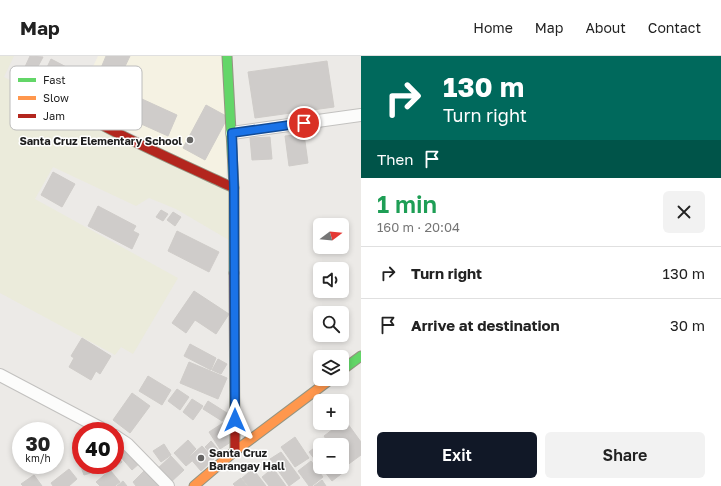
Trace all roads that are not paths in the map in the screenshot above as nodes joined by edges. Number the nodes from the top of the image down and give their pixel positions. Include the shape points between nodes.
1 (228, 56) edge
2 (361, 115) edge
3 (113, 130) edge
4 (232, 133) junction
5 (234, 188) junction
6 (361, 356) edge
7 (349, 365) edge
8 (0, 375) edge
9 (322, 386) edge
10 (89, 422) edge
11 (124, 443) edge
12 (236, 451) junction
13 (168, 486) edge
14 (194, 486) edge

1 - 4 street
2 - 4 street
3 - 5 street
4 - 5 street
5 - 12 street
6 - 7 street
8 - 10 street
9 - 12 street
11 - 13 street
12 - 14 street

